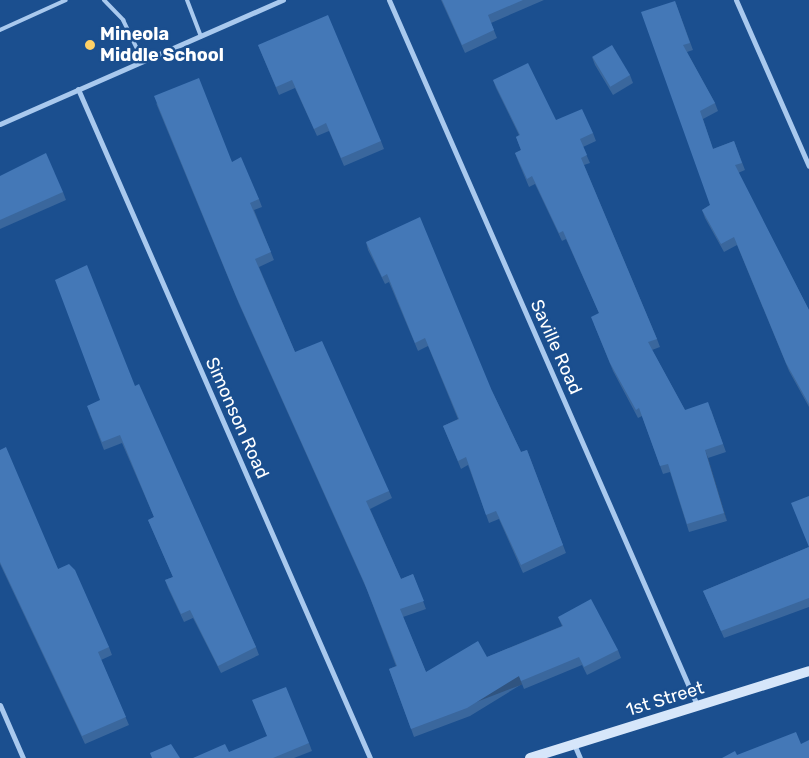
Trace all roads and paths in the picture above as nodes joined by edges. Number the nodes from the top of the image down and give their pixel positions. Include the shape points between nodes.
1 (66, 0) edge
2 (104, 0) edge
3 (186, 0) edge
4 (283, 0) edge
5 (389, 0) edge
6 (736, 0) edge
7 (0, 30) edge
8 (201, 36) junction
9 (143, 61) junction
10 (78, 90) junction
11 (0, 124) edge
12 (809, 166) edge
13 (809, 671) edge
14 (0, 705) edge
15 (697, 706) junction
16 (574, 744) junction
17 (23, 758) edge
18 (370, 758) edge
19 (530, 758) edge
20 (580, 758) edge

1 - 7 lane
2 - 9 lane via 122,20
3 - 8 lane
4 - 8 street
5 - 15 street, Saville Road
6 - 12 street
8 - 9 street
9 - 10 street
10 - 11 street
10 - 18 street, Simonson Road
13 - 15 street, 1st Street
14 - 17 street
15 - 16 street, 1st Street
16 - 19 street, 1st Street
16 - 20 street

